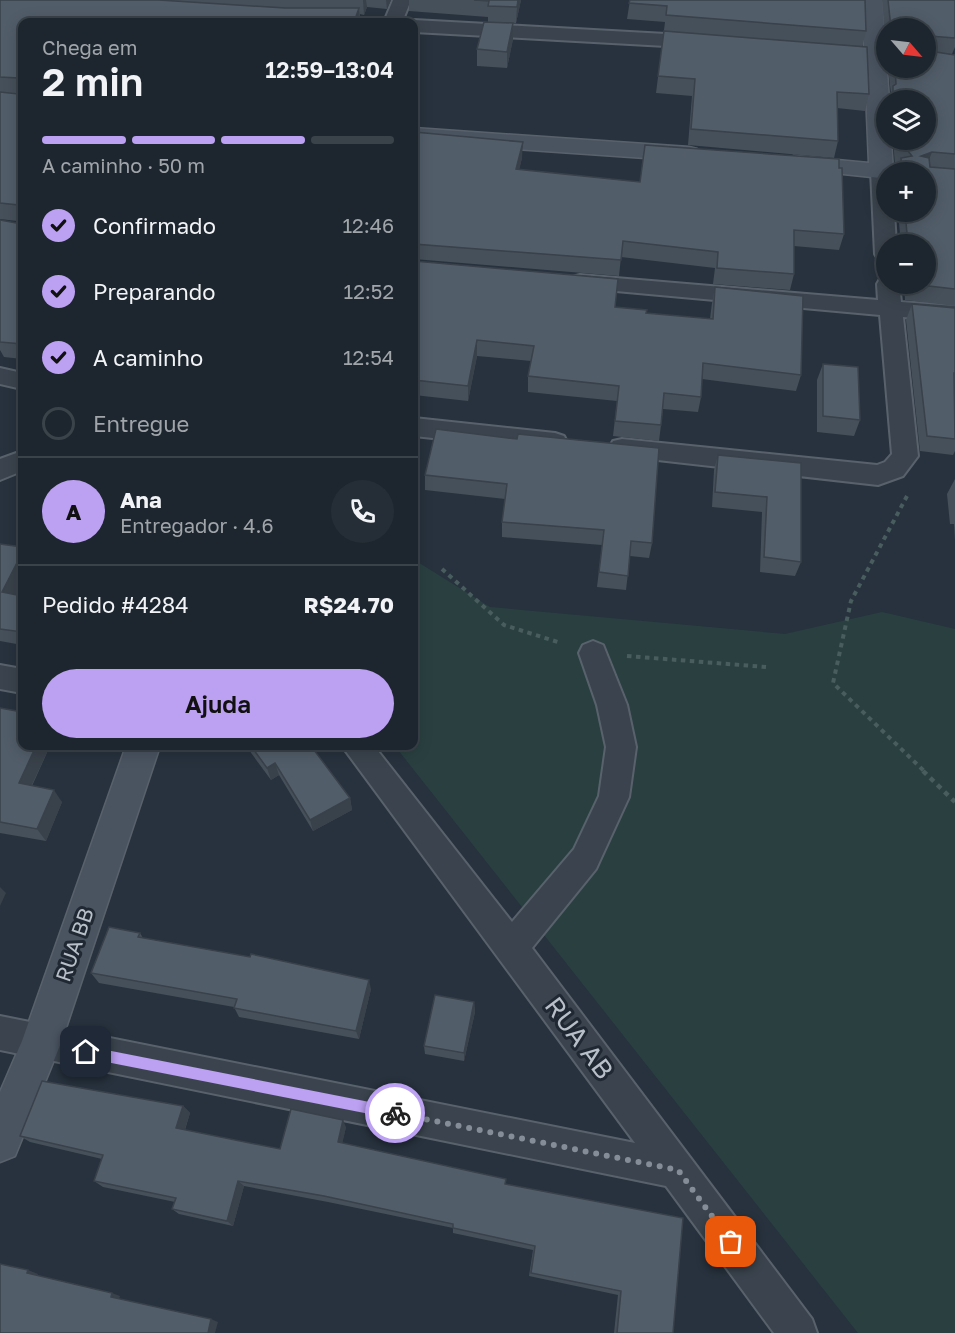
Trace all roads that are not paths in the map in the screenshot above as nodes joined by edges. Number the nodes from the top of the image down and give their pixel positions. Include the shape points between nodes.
1 (402, 0) edge
2 (872, 0) edge
3 (395, 18) edge
4 (876, 25) edge
5 (418, 26) edge
6 (726, 44) edge
7 (853, 54) edge
8 (876, 56) edge
9 (882, 78) edge
10 (418, 135) edge
11 (707, 156) edge
12 (777, 162) edge
13 (886, 162) edge
14 (876, 171) edge
15 (557, 280) edge
16 (889, 294) edge
17 (890, 307) junction
18 (955, 314) edge
19 (0, 376) edge
20 (18, 380) edge
21 (418, 427) edge
22 (18, 461) edge
23 (0, 470) edge
24 (592, 653) dead end
25 (0, 677) edge
26 (18, 680) edge
27 (142, 750) edge
28 (360, 750) edge
29 (512, 948) junction
30 (0, 1033) edge
31 (41, 1043) junction
32 (0, 1142) edge
33 (678, 1170) junction
34 (798, 1333) edge

1 - 3 street
2 - 4 street
5 - 6 street
7 - 8 street
9 - 13 street
10 - 11 street
12 - 14 street
15 - 17 street
16 - 17 street
17 - 18 street
17 - 21 street via 905,456 894,470 878,475
19 - 20 street
22 - 23 street
24 - 29 street via 612,705 621,747 614,797 585,859
25 - 26 street
27 - 31 street, RUA BB
28 - 29 street, RUA AB
29 - 33 street, RUA AB
30 - 31 street
31 - 32 street, RUA BB
31 - 33 street
33 - 34 street, RUA AB

